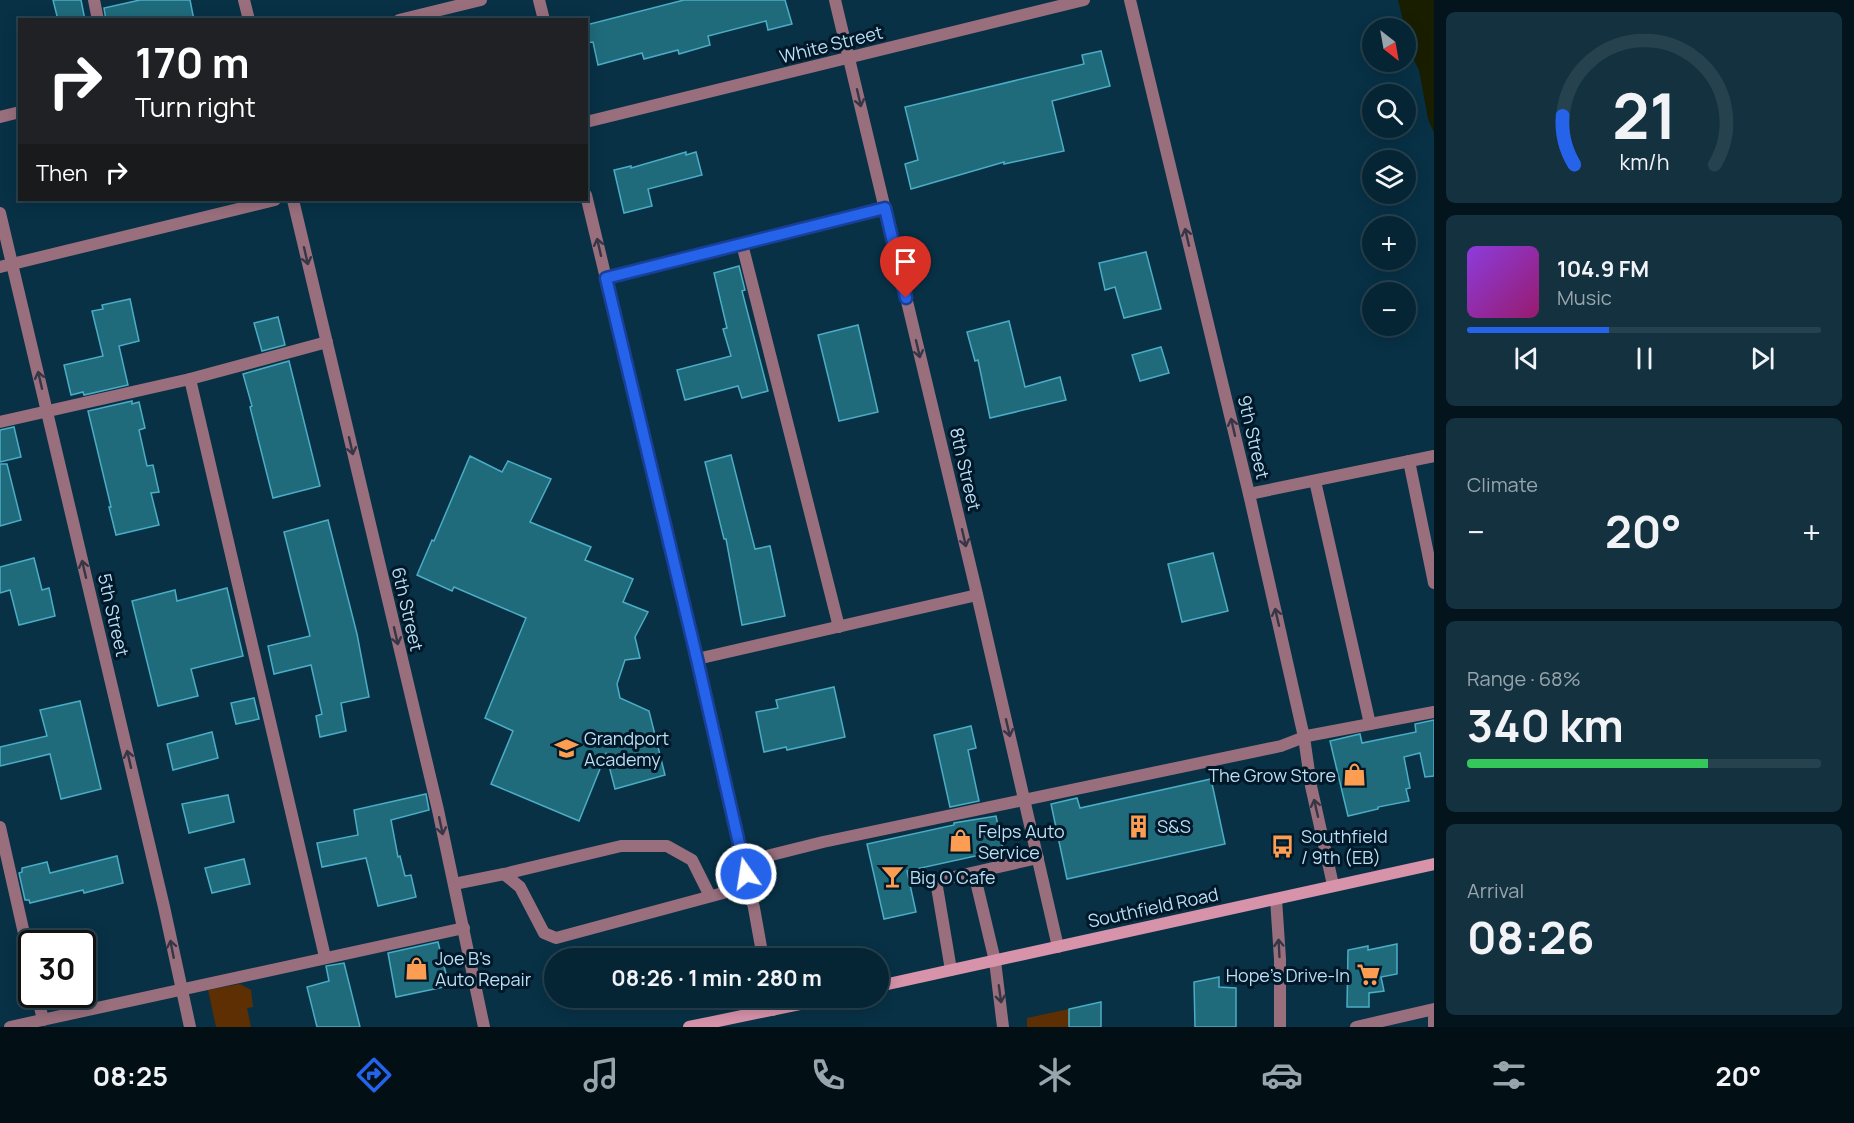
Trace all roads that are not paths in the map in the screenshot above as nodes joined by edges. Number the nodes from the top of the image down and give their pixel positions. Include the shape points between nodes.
1 (94, 0) edge
2 (244, 0) edge
3 (481, 0) edge
4 (539, 0) edge
5 (835, 0) edge
6 (1084, 0) edge
7 (1130, 0) edge
8 (98, 18) edge
9 (248, 18) edge
10 (407, 18) edge
11 (544, 18) edge
12 (849, 58) junction
13 (18, 112) edge
14 (0, 117) edge
15 (588, 122) edge
16 (271, 201) edge
17 (293, 201) edge
18 (587, 201) edge
19 (885, 208) junction
20 (0, 213) edge
21 (742, 244) junction
22 (6, 265) edge
23 (606, 278) junction
24 (327, 342) junction
25 (190, 379) junction
26 (47, 411) junction
27 (0, 422) edge
28 (1434, 456) edge
29 (1409, 461) junction
30 (1315, 481) junction
31 (1249, 494) junction
32 (1434, 583) edge
33 (977, 595) junction
34 (839, 627) junction
35 (697, 659) junction
36 (1434, 712) edge
37 (1370, 724) junction
38 (1304, 737) junction
39 (1024, 800) junction
40 (0, 827) edge
41 (1038, 858) junction
42 (743, 862) junction
43 (1434, 864) edge
44 (504, 873) junction
45 (974, 873) junction
46 (454, 884) junction
47 (1333, 885) junction
48 (749, 886) junction
49 (711, 896) junction
50 (1276, 899) junction
51 (464, 928) junction
52 (23, 930) edge
53 (1058, 947) junction
54 (761, 948) edge
55 (325, 957) junction
56 (995, 961) junction
57 (951, 970) junction
58 (889, 984) edge
59 (180, 989) junction
60 (40, 1008) edge
61 (766, 1008) edge
62 (1434, 1009) edge
63 (1434, 1018) edge
64 (43, 1020) junction
65 (744, 1022) edge
66 (10, 1027) edge
67 (190, 1027) edge
68 (484, 1027) edge
69 (689, 1027) edge
70 (1003, 1027) edge
71 (1280, 1027) edge
72 (1356, 1027) edge
73 (1434, 1027) edge

1 - 8 street
2 - 9 street
3 - 10 street
4 - 11 street
5 - 12 street, 8th Street
6 - 12 street, White Street
31 -> 7 street, 9th Street
12 - 15 street, White Street
12 -> 19 street, 8th Street
13 - 14 street
16 - 22 street
17 -> 24 street, 6th Street
23 -> 18 street
19 - 21 street
19 -> 33 street, 8th Street
20 - 22 street, 5th Street
21 - 23 street
21 - 34 street
26 -> 22 street, 5th Street
23 - 35 street
24 - 25 street
24 -> 46 street, 6th Street
25 - 26 street
25 - 55 street
26 - 27 street
59 -> 26 street, 5th Street
28 - 29 street
29 - 30 street
29 - 32 street
30 - 31 street
30 - 37 street
38 -> 31 street, 9th Street
33 - 34 street
33 -> 39 street, 8th Street
34 - 35 street
35 - 42 street
36 - 37 street
37 - 38 street
38 - 39 street via 1281,746
47 -> 38 street, 9th Street
39 - 41 street, 8th Street
39 - 42 street
40 - 52 street
41 - 45 street
41 - 53 street, 8th Street
42 - 48 street
43 - 47 main road, Southfield Road
44 - 46 street
44 - 49 street via 621,846 667,846 692,860
44 - 49 street via 520,887 544,933 556,938
45 - 56 street
45 - 57 street via 936,881
46 - 51 street, 6th Street
47 - 50 main road, Southfield Road
48 - 49 street
48 - 54 street
50 - 53 main road, Southfield Road
71 -> 50 street
51 - 55 street
51 - 68 street, 6th Street
53 - 56 main road, Southfield Road
55 - 59 street
56 - 57 main road, Southfield Road
56 -> 70 street
57 - 58 main road, Southfield Road
59 - 64 street
59 - 67 street, 5th Street
60 - 64 street
61 - 65 main road
62 - 72 street
63 - 73 street
64 - 66 street
65 - 69 main road

